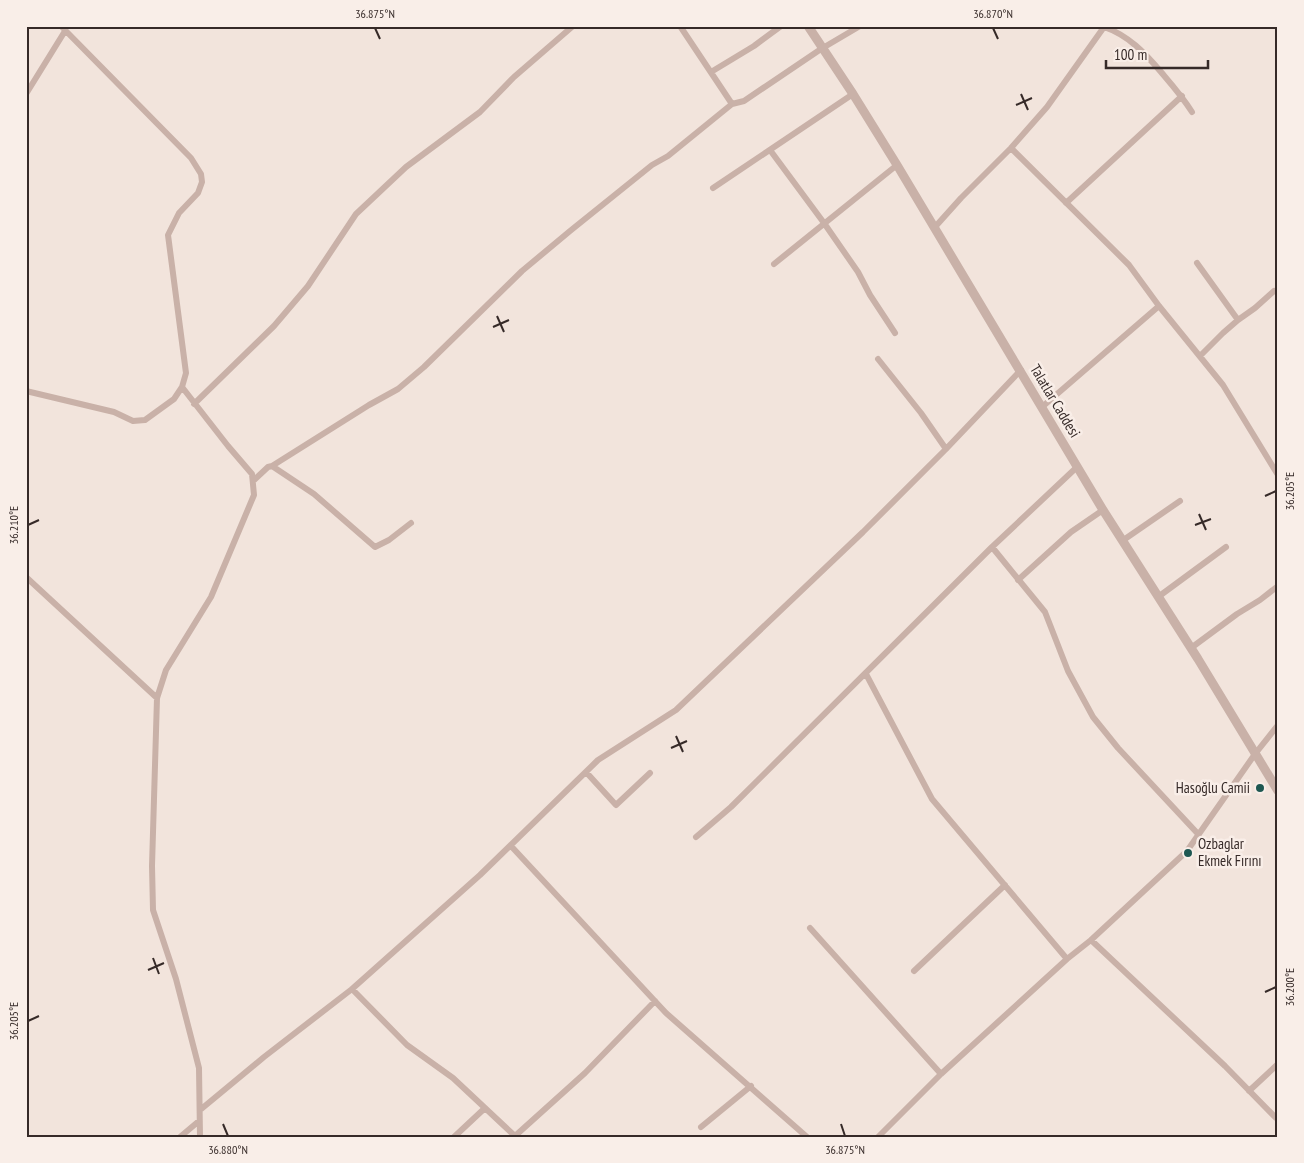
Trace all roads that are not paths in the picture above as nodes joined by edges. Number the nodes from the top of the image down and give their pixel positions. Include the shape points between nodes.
1 (573, 26) edge
2 (680, 26) edge
3 (781, 26) edge
4 (808, 26) edge
5 (860, 26) edge
6 (63, 29) edge
7 (821, 49) junction
8 (711, 72) junction
9 (26, 94) edge
10 (853, 94) junction
11 (1182, 96) junction
12 (732, 104) junction
13 (1192, 112) dead end
14 (1011, 148) junction
15 (770, 150) junction
16 (897, 165) junction
17 (713, 188) dead end
18 (1066, 203) junction
19 (824, 224) junction
20 (935, 227) junction
21 (1197, 263) dead end
22 (774, 264) dead end
23 (1274, 291) dead end
24 (1159, 306) junction
25 (1238, 320) junction
26 (895, 333) dead end
27 (1200, 356) junction
28 (878, 359) dead end
29 (1021, 370) junction
30 (182, 387) junction
31 (26, 391) edge
32 (194, 404) junction
33 (1042, 407) junction
34 (946, 449) junction
35 (272, 466) junction
36 (1078, 466) junction
37 (1278, 475) edge
38 (253, 481) junction
39 (1180, 500) dead end
40 (1103, 510) junction
41 (410, 522) dead end
42 (1122, 541) junction
43 (992, 547) junction
44 (1226, 547) dead end
45 (26, 578) edge
46 (1018, 580) junction
47 (1278, 586) edge
48 (1158, 597) junction
49 (1191, 648) junction
50 (866, 674) junction
51 (157, 698) junction
52 (1278, 724) edge
53 (1255, 754) junction
54 (586, 772) junction
55 (650, 774) dead end
56 (1278, 791) edge
57 (1199, 834) junction
58 (696, 837) dead end
59 (511, 846) junction
60 (1005, 885) junction
61 (810, 928) dead end
62 (1091, 940) junction
63 (1067, 959) junction
64 (914, 971) dead end
65 (352, 989) junction
66 (655, 1001) junction
67 (1278, 1064) edge
68 (941, 1074) junction
69 (751, 1086) junction
70 (1249, 1091) junction
71 (486, 1108) junction
72 (200, 1110) junction
73 (1276, 1118) dead end
74 (199, 1121) junction
75 (701, 1127) dead end
76 (515, 1136) edge
77 (180, 1137) edge
78 (200, 1137) edge
79 (454, 1137) edge
80 (807, 1137) edge
81 (878, 1137) edge

1 - 32 street via 514,76 480,112 406,167 368,202 356,214 308,286 274,326
2 - 8 street
3 - 8 street
4 - 7 street, Talatlar Caddesi
5 - 7 street
6 - 9 street
6 - 30 street via 191,158 201,174 198,192 178,214 168,235 186,373
7 - 10 street, Talatlar Caddesi
7 - 12 street via 744,101
8 - 12 street
10 - 15 street
10 - 16 street, Talatlar Caddesi
11 - 13 street
11 - 14 street via 1142,50 1115,30 1104,27 1047,107
11 - 18 street
12 - 35 street via 522,271 398,389
14 - 18 street
14 - 20 street
15 - 17 street
15 - 19 street
16 - 19 street
16 - 20 street, Talatlar Caddesi
18 - 24 street via 1130,265
19 - 22 street
19 - 26 street
20 - 29 street, Talatlar Caddesi
21 - 25 street
23 - 25 street
24 - 27 street
24 - 33 street
25 - 27 street
27 - 37 street via 1223,385
28 - 34 street via 922,413
29 - 33 street, Talatlar Caddesi
29 - 34 street
30 - 31 street via 174,399 145,420 133,421 114,412
30 - 32 street
32 - 38 street via 252,474
33 - 36 street, Talatlar Caddesi
34 - 54 street via 676,710 598,760
35 - 38 street
35 - 41 street via 314,494 375,548
36 - 40 street, Talatlar Caddesi
36 - 43 street
38 - 51 street via 254,495 211,597 166,670
39 - 42 street
40 - 42 street, Talatlar Caddesi
40 - 46 street via 1071,532
42 - 48 street, Talatlar Caddesi
43 - 46 street
43 - 50 street
44 - 48 street
45 - 51 street
46 - 57 street via 1045,612 1068,671 1093,716 1118,748
47 - 49 street
48 - 49 street, Talatlar Caddesi
49 - 53 street, Talatlar Caddesi
50 - 58 street via 731,807
50 - 60 street via 932,799
51 - 72 street via 153,910 176,979 199,1068
52 - 53 street
53 - 56 street, Talatlar Caddesi
53 - 57 street
54 - 55 street via 616,805
54 - 59 street
57 - 62 street via 1187,851
59 - 65 street
59 - 66 street
60 - 63 street
60 - 64 street
61 - 68 street
62 - 63 street
62 - 70 street
63 - 68 street
65 - 71 street via 407,1046 453,1078
65 - 72 street
66 - 69 street
66 - 76 street via 585,1073
67 - 70 street
68 - 81 street
69 - 75 street
69 - 80 street
70 - 73 street
71 - 76 street
71 - 79 street
72 - 74 street
74 - 77 street
74 - 78 street

